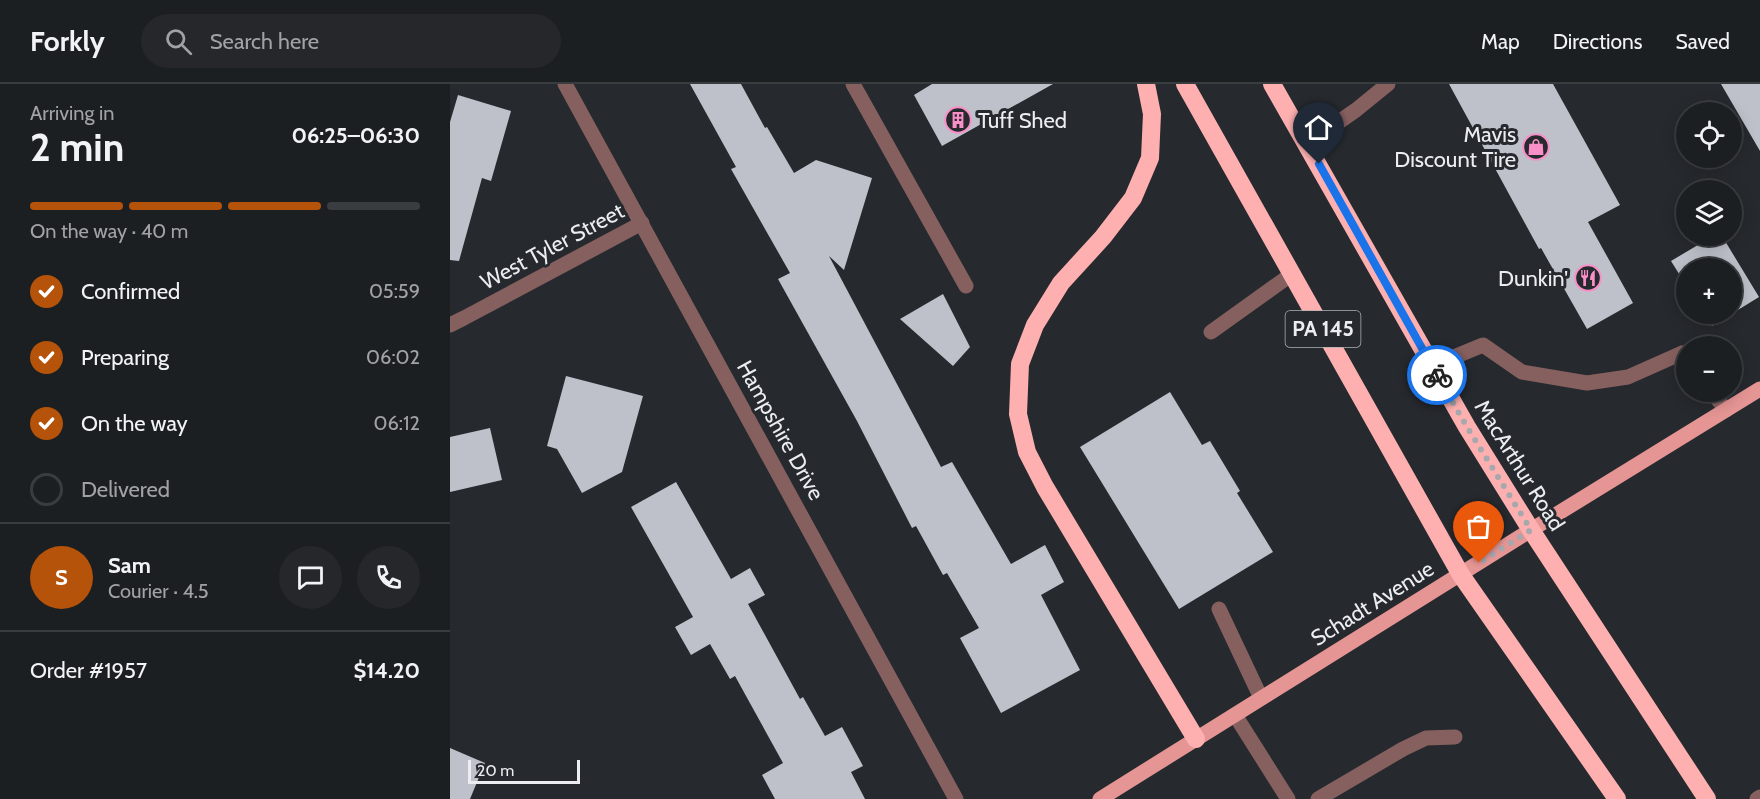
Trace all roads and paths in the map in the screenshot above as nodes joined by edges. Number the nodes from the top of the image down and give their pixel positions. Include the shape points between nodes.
1 (565, 84) edge
2 (853, 84) edge
3 (1146, 84) edge
4 (1185, 84) edge
5 (1272, 84) edge
6 (1388, 84) edge
7 (1307, 144) junction
8 (642, 223) junction
9 (1292, 274) junction
10 (966, 286) dead end
11 (450, 325) edge
12 (1211, 332) dead end
13 (1676, 356) edge
14 (1432, 366) junction
15 (1760, 389) edge
16 (1720, 402) edge
17 (1726, 410) junction
18 (1531, 530) junction
19 (1461, 575) junction
20 (1219, 609) dead end
21 (1261, 698) junction
22 (1235, 715) junction
23 (1455, 737) dead end
24 (1196, 739) junction
25 (956, 799) edge
26 (1100, 799) edge
27 (1288, 799) edge
28 (1318, 799) edge
29 (1617, 799) edge
30 (1707, 799) edge

1 - 8 street, Hampshire Drive
2 - 10 street
3 - 24 highway via 1152,114 1150,158 1133,198 1061,283 1035,325 1020,364 1018,414 1027,452 1045,487
4 - 9 highway, PA 145
5 - 7 highway, MacArthur Road
6 - 7 street
7 - 14 highway, MacArthur Road
8 - 11 street, West Tyler Street
8 - 25 street, Hampshire Drive
9 - 12 street
9 - 19 highway, PA 145
13 - 14 street via 1628,377 1587,383 1522,372 1483,345
14 - 18 highway, MacArthur Road
15 - 17 main road, Schadt Avenue
16 - 17 street
17 - 18 main road, Schadt Avenue
18 - 19 main road, Schadt Avenue
18 - 30 highway, MacArthur Road
19 - 21 main road, Schadt Avenue
19 - 29 highway, PA 145
20 - 21 street
21 - 22 main road, Schadt Avenue
22 - 24 main road, Schadt Avenue
22 - 27 street
23 - 28 street via 1426,738
24 - 26 main road, Schadt Avenue

